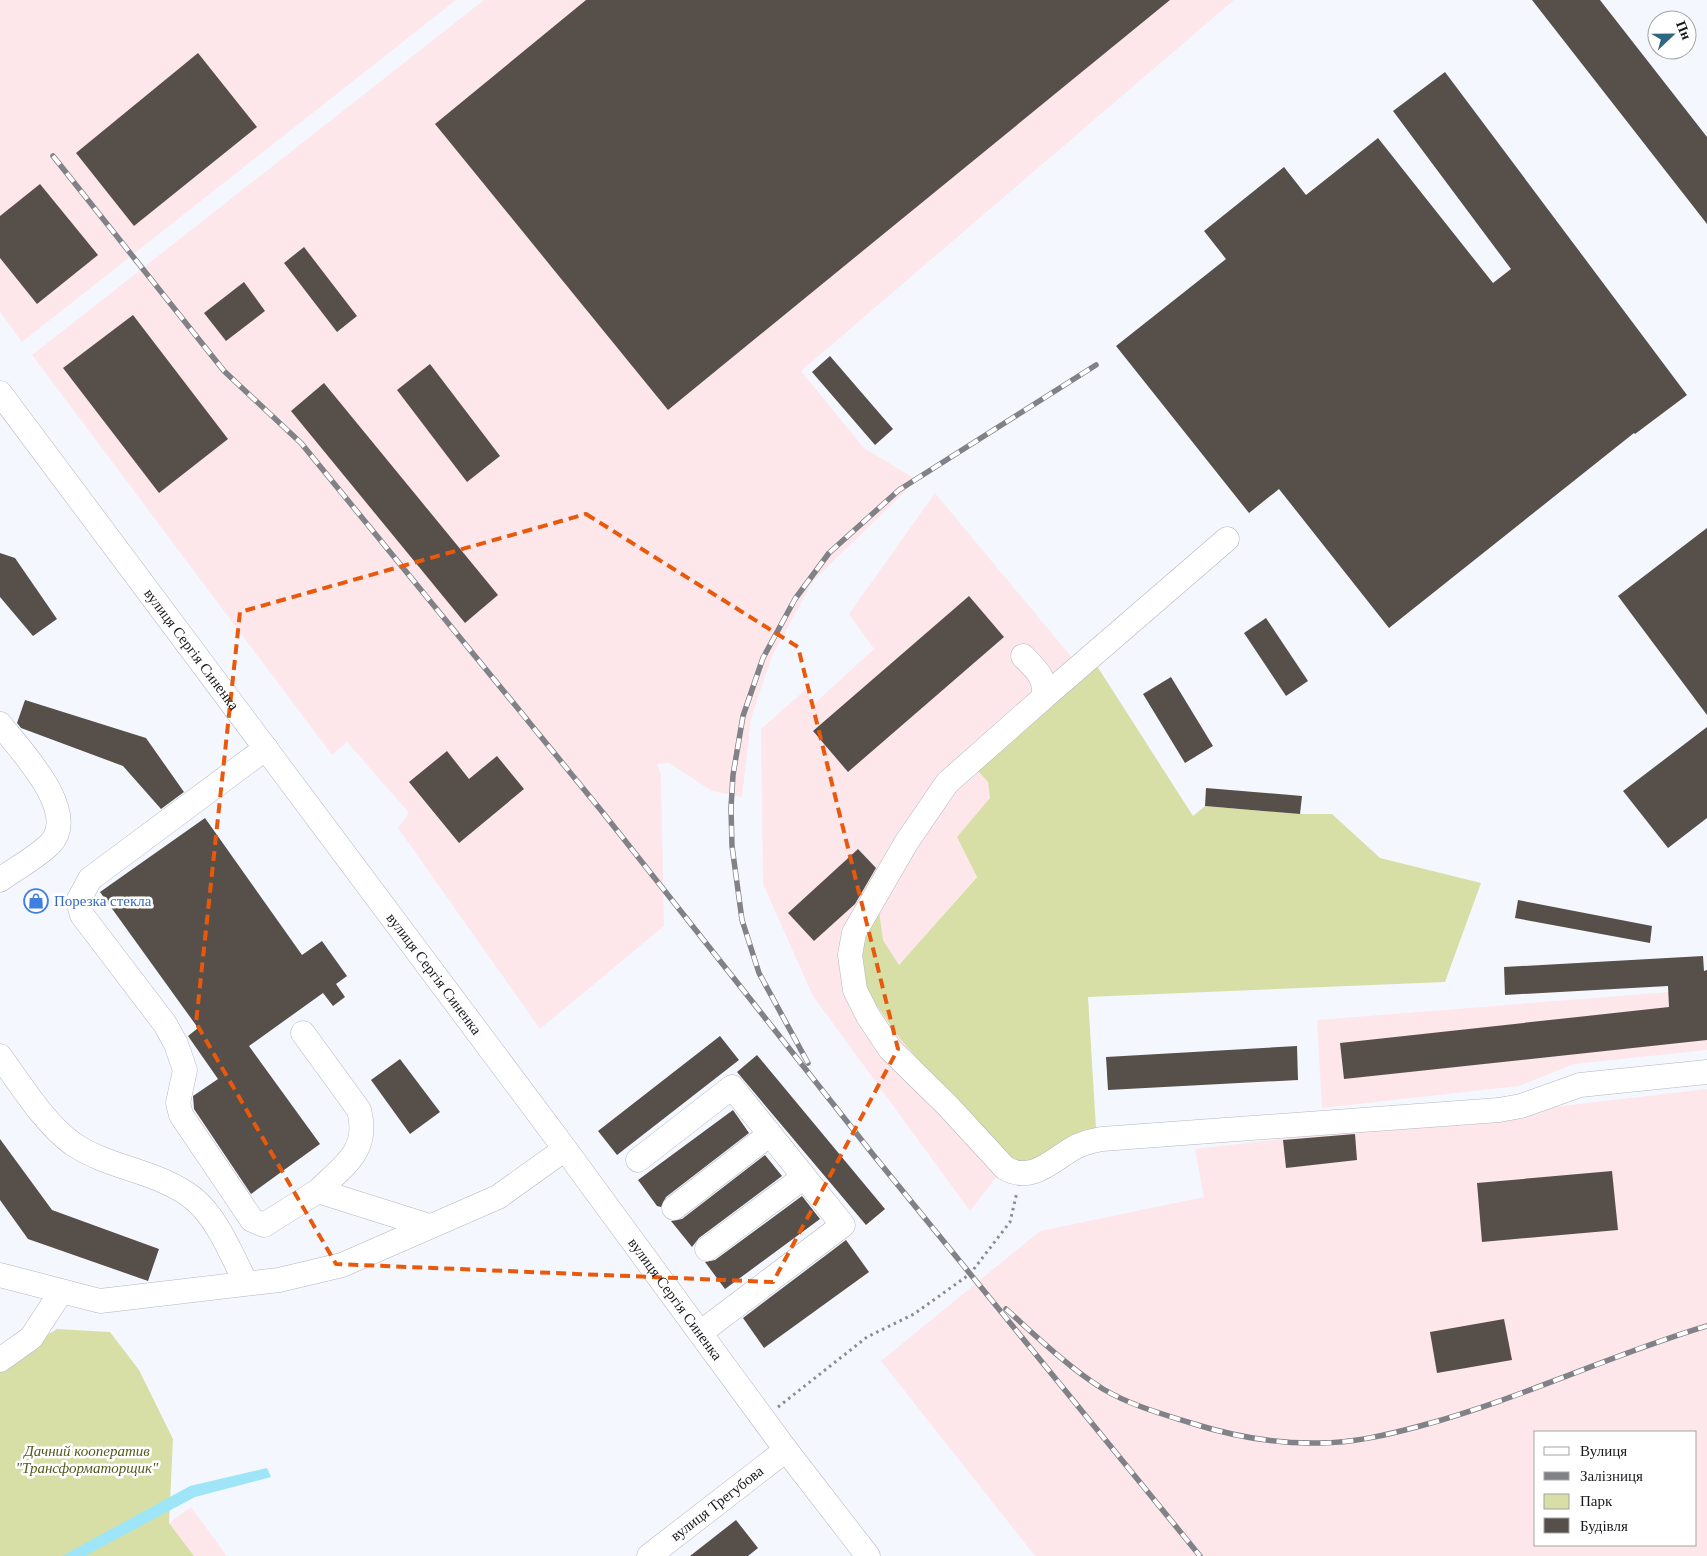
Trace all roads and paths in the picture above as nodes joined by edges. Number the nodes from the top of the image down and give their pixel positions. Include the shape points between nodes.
1 (0, 392) edge
2 (1228, 539) dead end
3 (1023, 656) dead end
4 (1043, 698) junction
5 (0, 724) edge
6 (266, 748) junction
7 (0, 880) edge
8 (303, 1033) dead end
9 (0, 1056) edge
10 (1707, 1072) edge
11 (770, 1134) junction
12 (565, 1149) junction
13 (638, 1160) dead end
14 (1020, 1174) junction
15 (804, 1177) junction
16 (318, 1191) junction
17 (674, 1208) dead end
18 (429, 1226) junction
19 (707, 1249) dead end
20 (0, 1275) edge
21 (246, 1283) junction
22 (61, 1292) junction
23 (700, 1333) junction
24 (0, 1360) edge
25 (763, 1419) junction
26 (786, 1450) junction
27 (648, 1556) edge
28 (868, 1556) edge

1 - 6 street, вулиця Сергія Синенка
2 - 4 street
3 - 4 street via 1043,679
4 - 14 street via 947,783 906,843 854,933 850,955 855,990 890,1049 1005,1168
5 - 7 street via 52,793 60,820 58,832 50,844
6 - 12 street, вулиця Сергія Синенка
6 - 16 street via 90,879 78,901 82,915 176,1044 185,1070 179,1109 187,1127 246,1214 264,1225
8 - 16 street via 359,1110 363,1124 362,1140 356,1153
9 - 21 street via 59,1133 92,1154 176,1187 196,1200 213,1221
10 - 14 street via 1580,1085 1521,1106 1491,1111 1102,1139 1074,1148 1032,1173
11 - 13 street via 732,1087
11 - 15 street
11 - 17 street
12 - 18 street via 498,1197
12 - 23 street, вулиця Сергія Синенка
14 - 25 path via 1010,1222 970,1274 914,1314 867,1337
15 - 19 street
15 - 23 street via 843,1225
16 - 18 street
18 - 21 street via 342,1265 279,1280
20 - 22 street
21 - 22 street via 100,1301
22 - 24 street via 31,1338
23 - 25 street, вулиця Сергія Синенка
25 - 26 street, вулиця Сергія Синенка
26 - 27 street, вулиця Трегубова
26 - 28 street, вулиця Сергія Синенка

